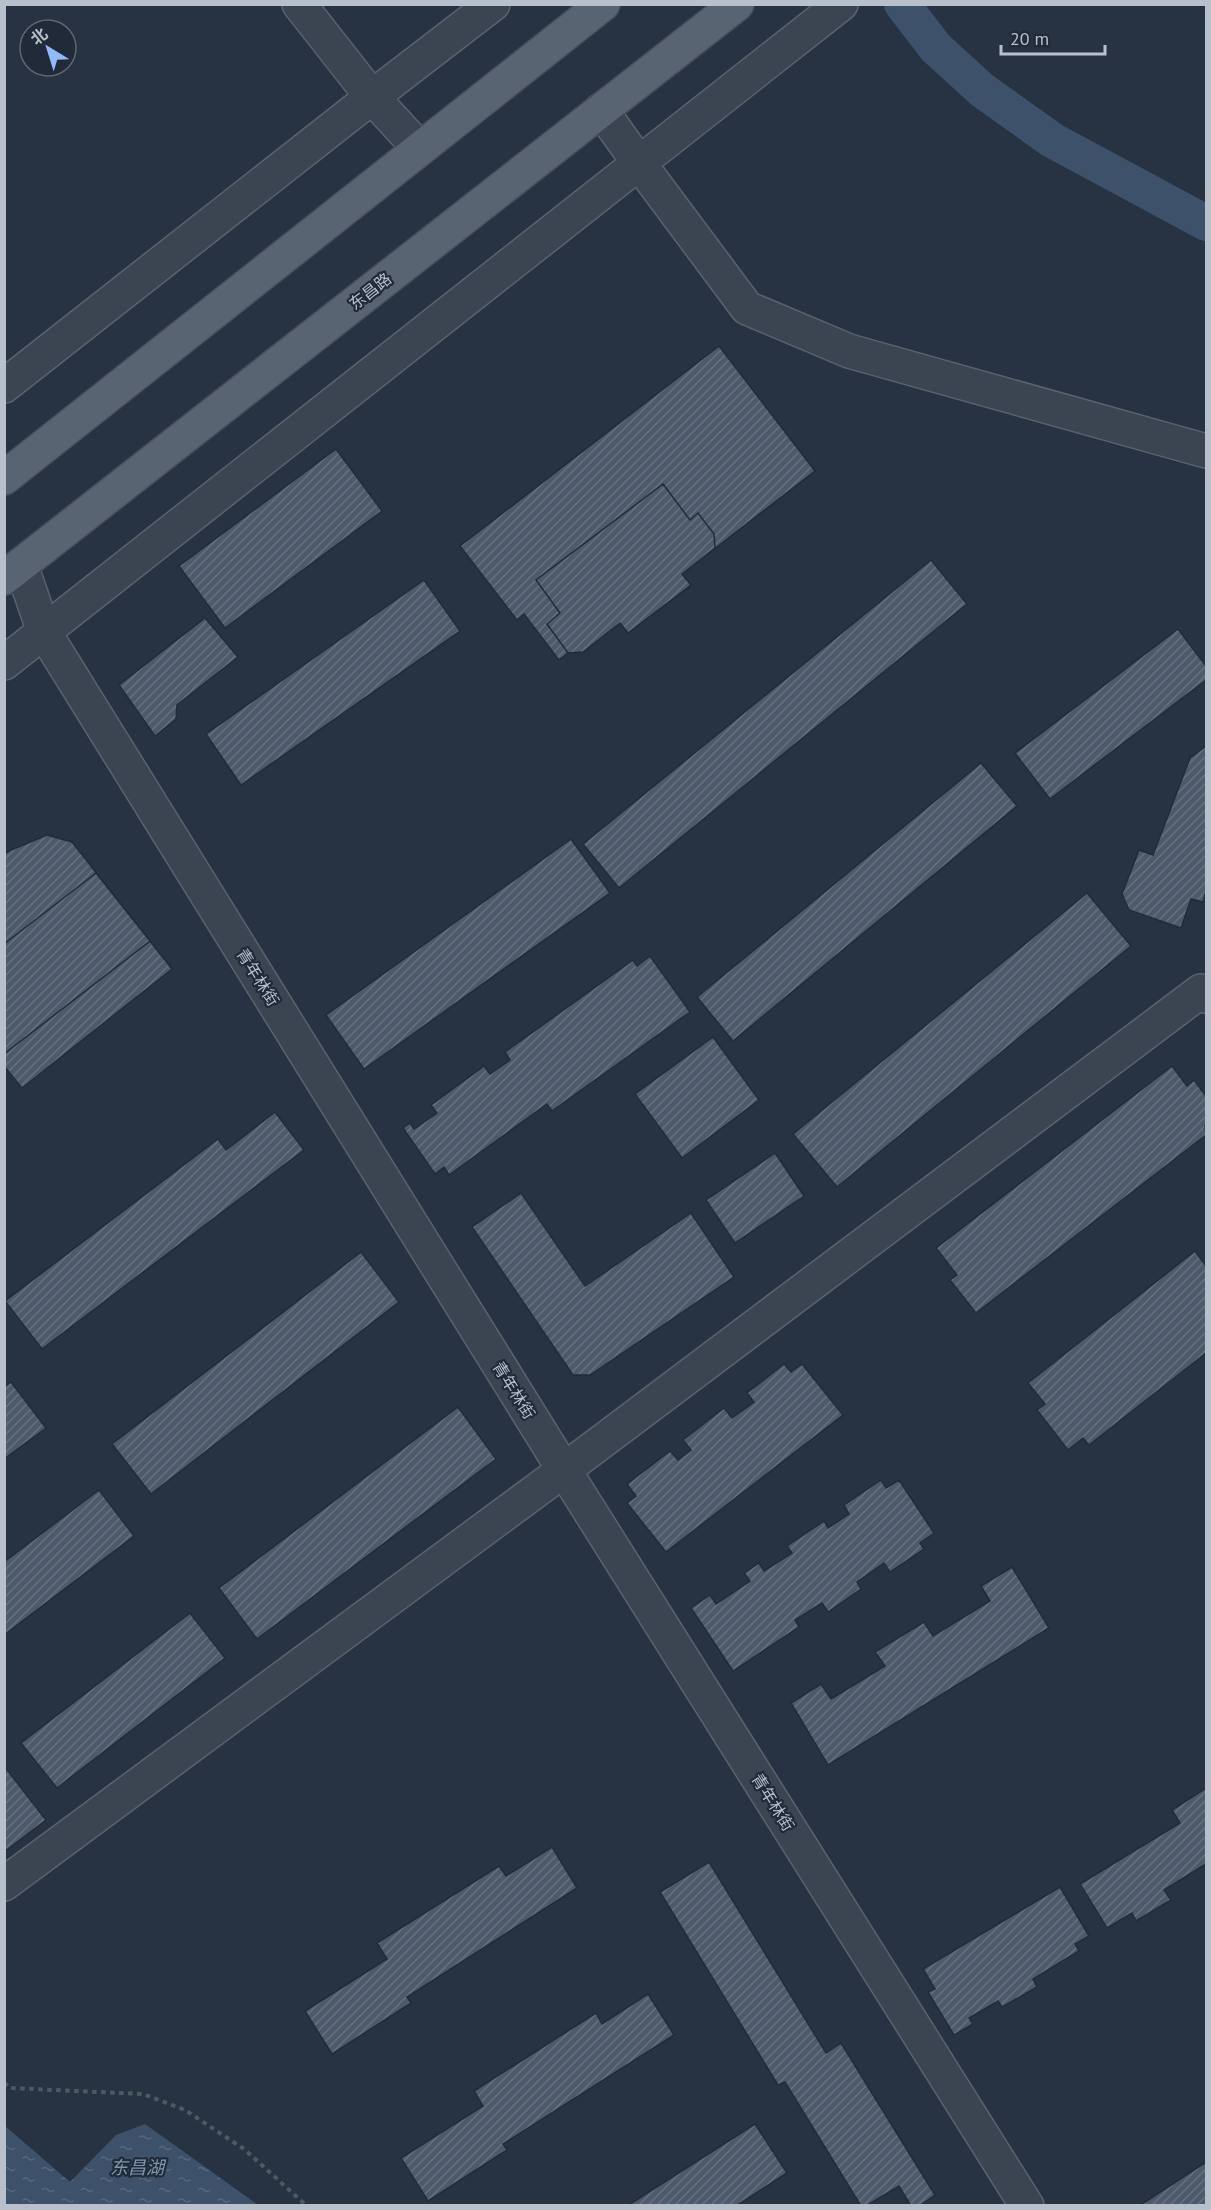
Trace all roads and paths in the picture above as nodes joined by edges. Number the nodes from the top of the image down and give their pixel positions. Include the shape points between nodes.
1 (299, 4) edge
2 (493, 4) edge
3 (603, 4) edge
4 (737, 4) edge
5 (840, 4) edge
6 (372, 96) junction
7 (601, 110) junction
8 (418, 148) junction
9 (639, 163) junction
10 (4, 386) edge
11 (1206, 451) edge
12 (4, 478) edge
13 (13, 571) edge
14 (44, 632) junction
15 (4, 663) edge
16 (1205, 992) edge
17 (564, 1470) junction
18 (4, 1884) edge
19 (4, 2083) edge
20 (307, 2205) edge
21 (1027, 2205) edge

1 - 6 street
2 - 6 street
3 - 8 main road
4 - 7 main road, 东昌路
5 - 9 street
6 - 8 street
6 - 10 street
7 - 9 street
7 - 13 main road, 东昌路
8 - 12 main road
9 - 11 street via 747,308 849,351
9 - 14 street
13 - 14 street, 青年林街
14 - 15 street
14 - 17 street, 青年林街
16 - 17 street
17 - 18 street
17 - 21 street, 青年林街
19 - 20 path via 10,2088 143,2094 185,2110 244,2149

